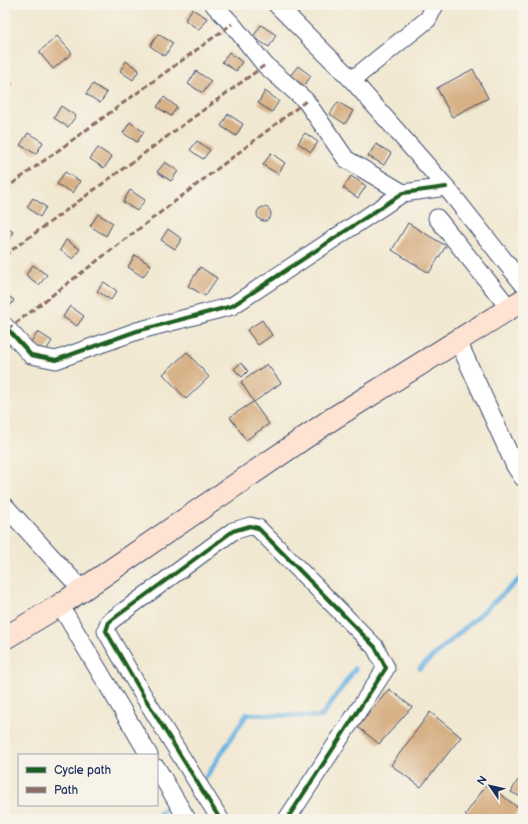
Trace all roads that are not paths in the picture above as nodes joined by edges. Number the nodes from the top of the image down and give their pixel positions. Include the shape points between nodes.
1 (214, 5) edge
2 (276, 5) edge
3 (435, 5) edge
4 (352, 80) junction
5 (446, 187) junction
6 (403, 193) junction
7 (437, 218) dead end
8 (523, 284) edge
9 (516, 305) edge
10 (5, 326) edge
11 (458, 341) junction
12 (523, 478) edge
13 (5, 506) edge
14 (82, 590) junction
15 (60, 605) junction
16 (5, 638) edge
17 (143, 696) junction
18 (122, 709) junction
19 (148, 754) edge
20 (158, 770) edge
21 (187, 819) edge
22 (220, 819) edge
23 (287, 819) edge

1 - 6 street via 265,65 306,101 346,159
2 - 4 street
3 - 4 street via 428,19
4 - 5 street
5 - 6 street
5 - 8 street
6 - 10 street via 232,306 138,331 56,360 31,355
7 - 9 street
9 - 11 main road
11 - 12 street
11 - 14 main road via 332,419
13 - 14 street
14 - 15 main road
15 - 16 main road
15 - 18 street
17 - 18 street
17 - 22 street
17 - 23 street via 106,631 109,622 233,530 250,526 258,528 375,647 386,668
18 - 19 street
20 - 21 street

